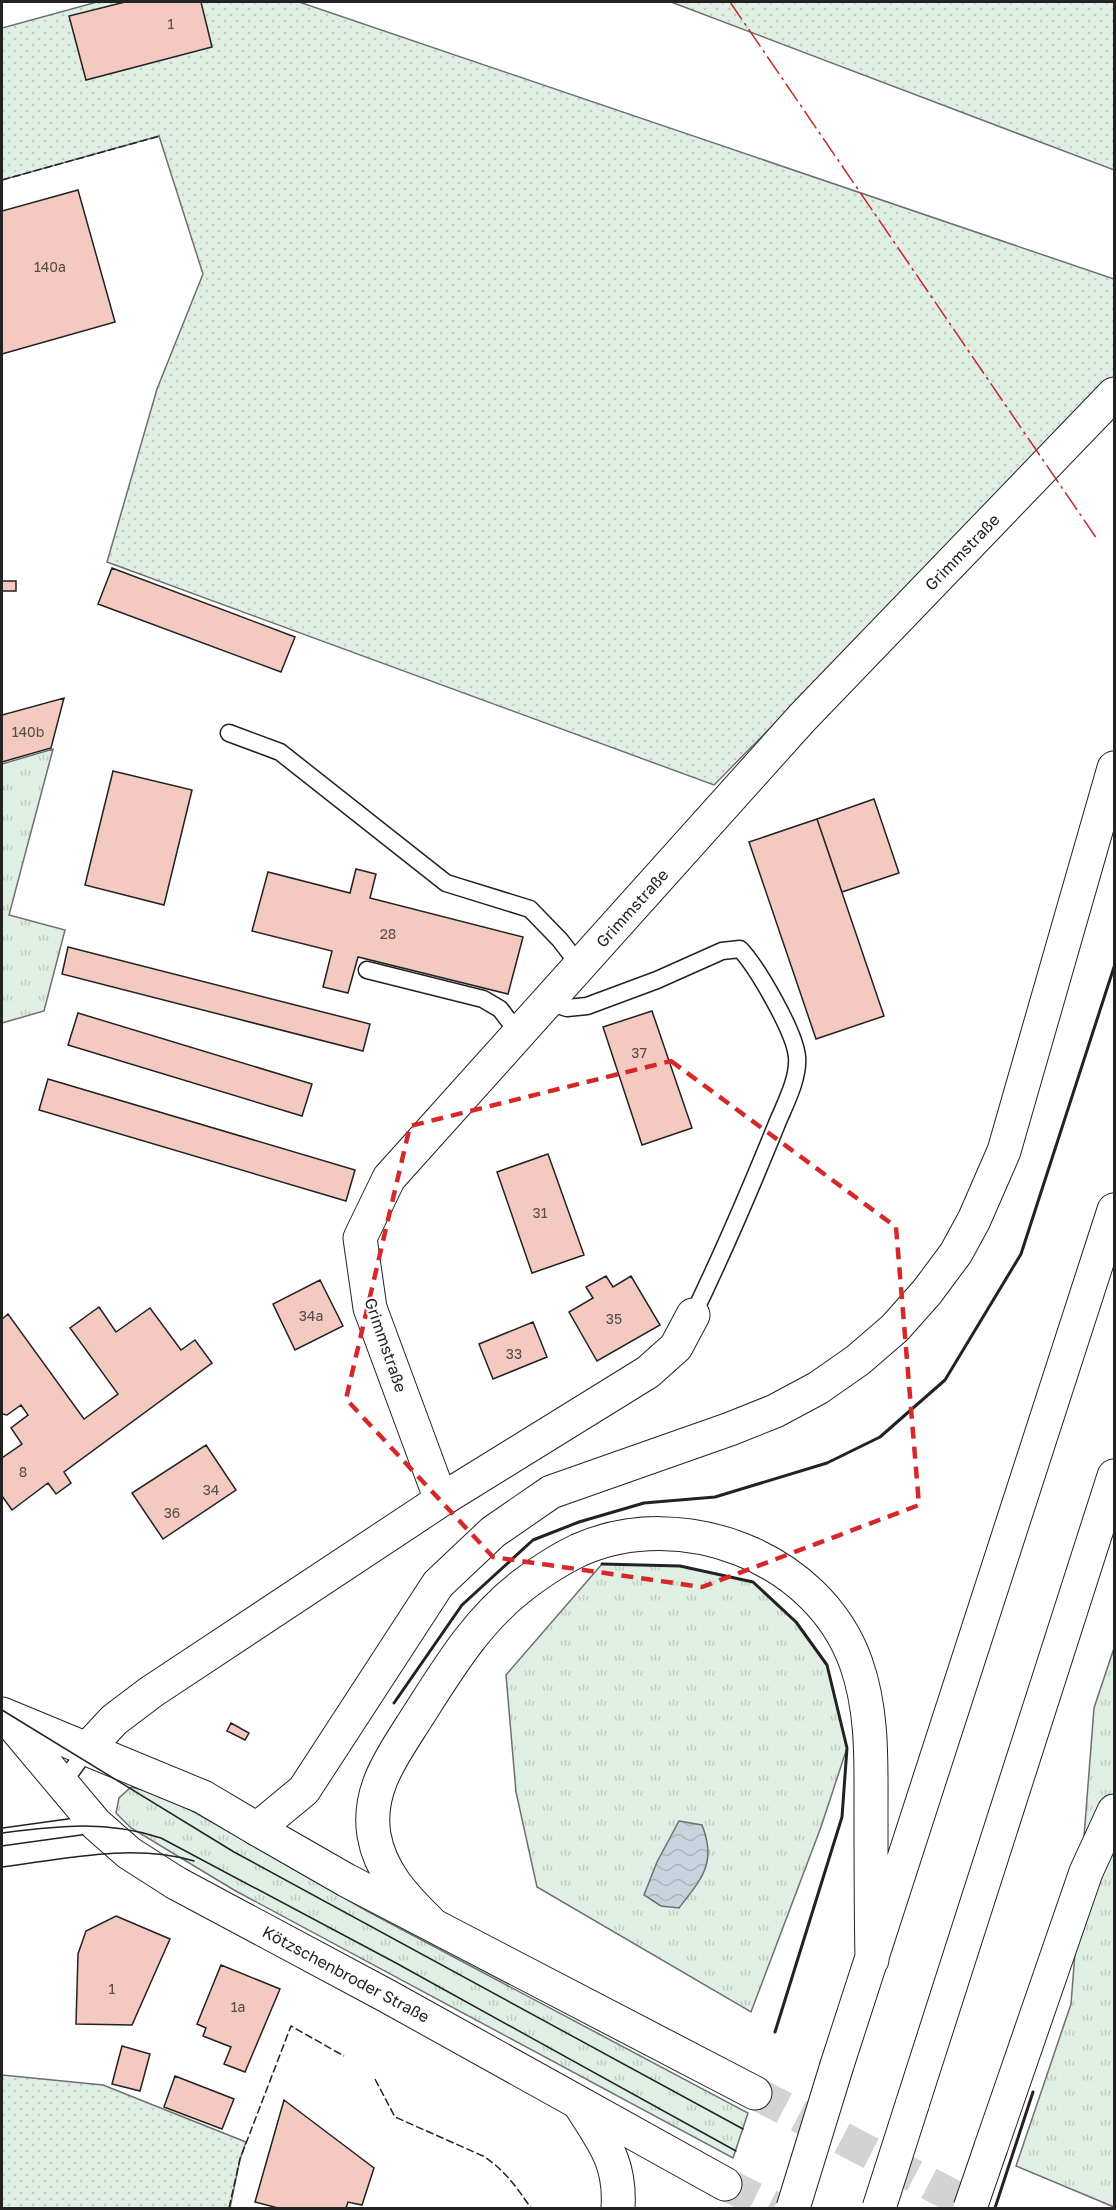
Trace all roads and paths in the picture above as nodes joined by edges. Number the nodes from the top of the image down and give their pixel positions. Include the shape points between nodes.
1 (1114, 394) edge
2 (229, 733) dead end
3 (1114, 768) edge
4 (580, 966) junction
5 (367, 970) dead end
6 (548, 1002) junction
7 (519, 1034) junction
8 (1114, 1210) edge
9 (693, 1315) joint
10 (1114, 1476) edge
11 (441, 1500) junction
12 (4, 1715) edge
13 (88, 1748) junction
14 (62, 1784) junction
15 (1114, 1811) edge
16 (96, 1824) junction
17 (257, 1829) junction
18 (2, 1837) edge
19 (429, 1922) junction
20 (872, 1960) junction
21 (755, 2093) tunnel mouth
22 (579, 2103) junction
23 (725, 2184) tunnel mouth
24 (618, 2208) edge
25 (793, 2208) edge
26 (879, 2208) edge
27 (970, 2208) edge

1 - 4 main road, Grimmstraße via 802,718
2 - 4 lane via 280,752 446,883 530,909
3 - 17 main road via 1004,1151 975,1220 927,1292 858,1360 818,1388 730,1429 551,1492 494,1532 438,1584 304,1790
4 - 6 main road, Grimmstraße
5 - 7 lane via 483,999 500,1009
6 - 7 main road, Grimmstraße
6 - 9 lane via 567,1008 587,1006 722,951 740,949 792,1035 798,1059 787,1099
7 - 11 main road, Grimmstraße via 389,1178 360,1238 370,1308
8 - 20 main road
9 - 11 main road via 676,1347 648,1372
10 - 26 main road, bridge
11 - 13 main road via 151,1692 114,1720
12 - 13 main road, Kötzschenbroder Straße
12 - 14 main road, Kötzschenbroder Straße
13 - 14 lane
13 - 17 main road, Kötzschenbroder Straße via 203,1797
14 - 16 main road, Kötzschenbroder Straße
15 - 27 main road, bridge via 1086,1872
16 - 18 lane
16 - 22 main road, Kötzschenbroder Straße via 129,1853 176,1883
17 - 19 main road, Kötzschenbroder Straße
19 - 20 main road via 403,1896 385,1868 374,1834 375,1794 385,1769 412,1725 473,1634 522,1586 580,1550 612,1540 677,1534 735,1546 788,1574 829,1615 855,1659 868,1708 871,1750
19 - 21 main road, Kötzschenbroder Straße
20 - 25 main road, bridge
22 - 23 main road, Kötzschenbroder Straße
22 - 24 main road via 611,2156 620,2183

